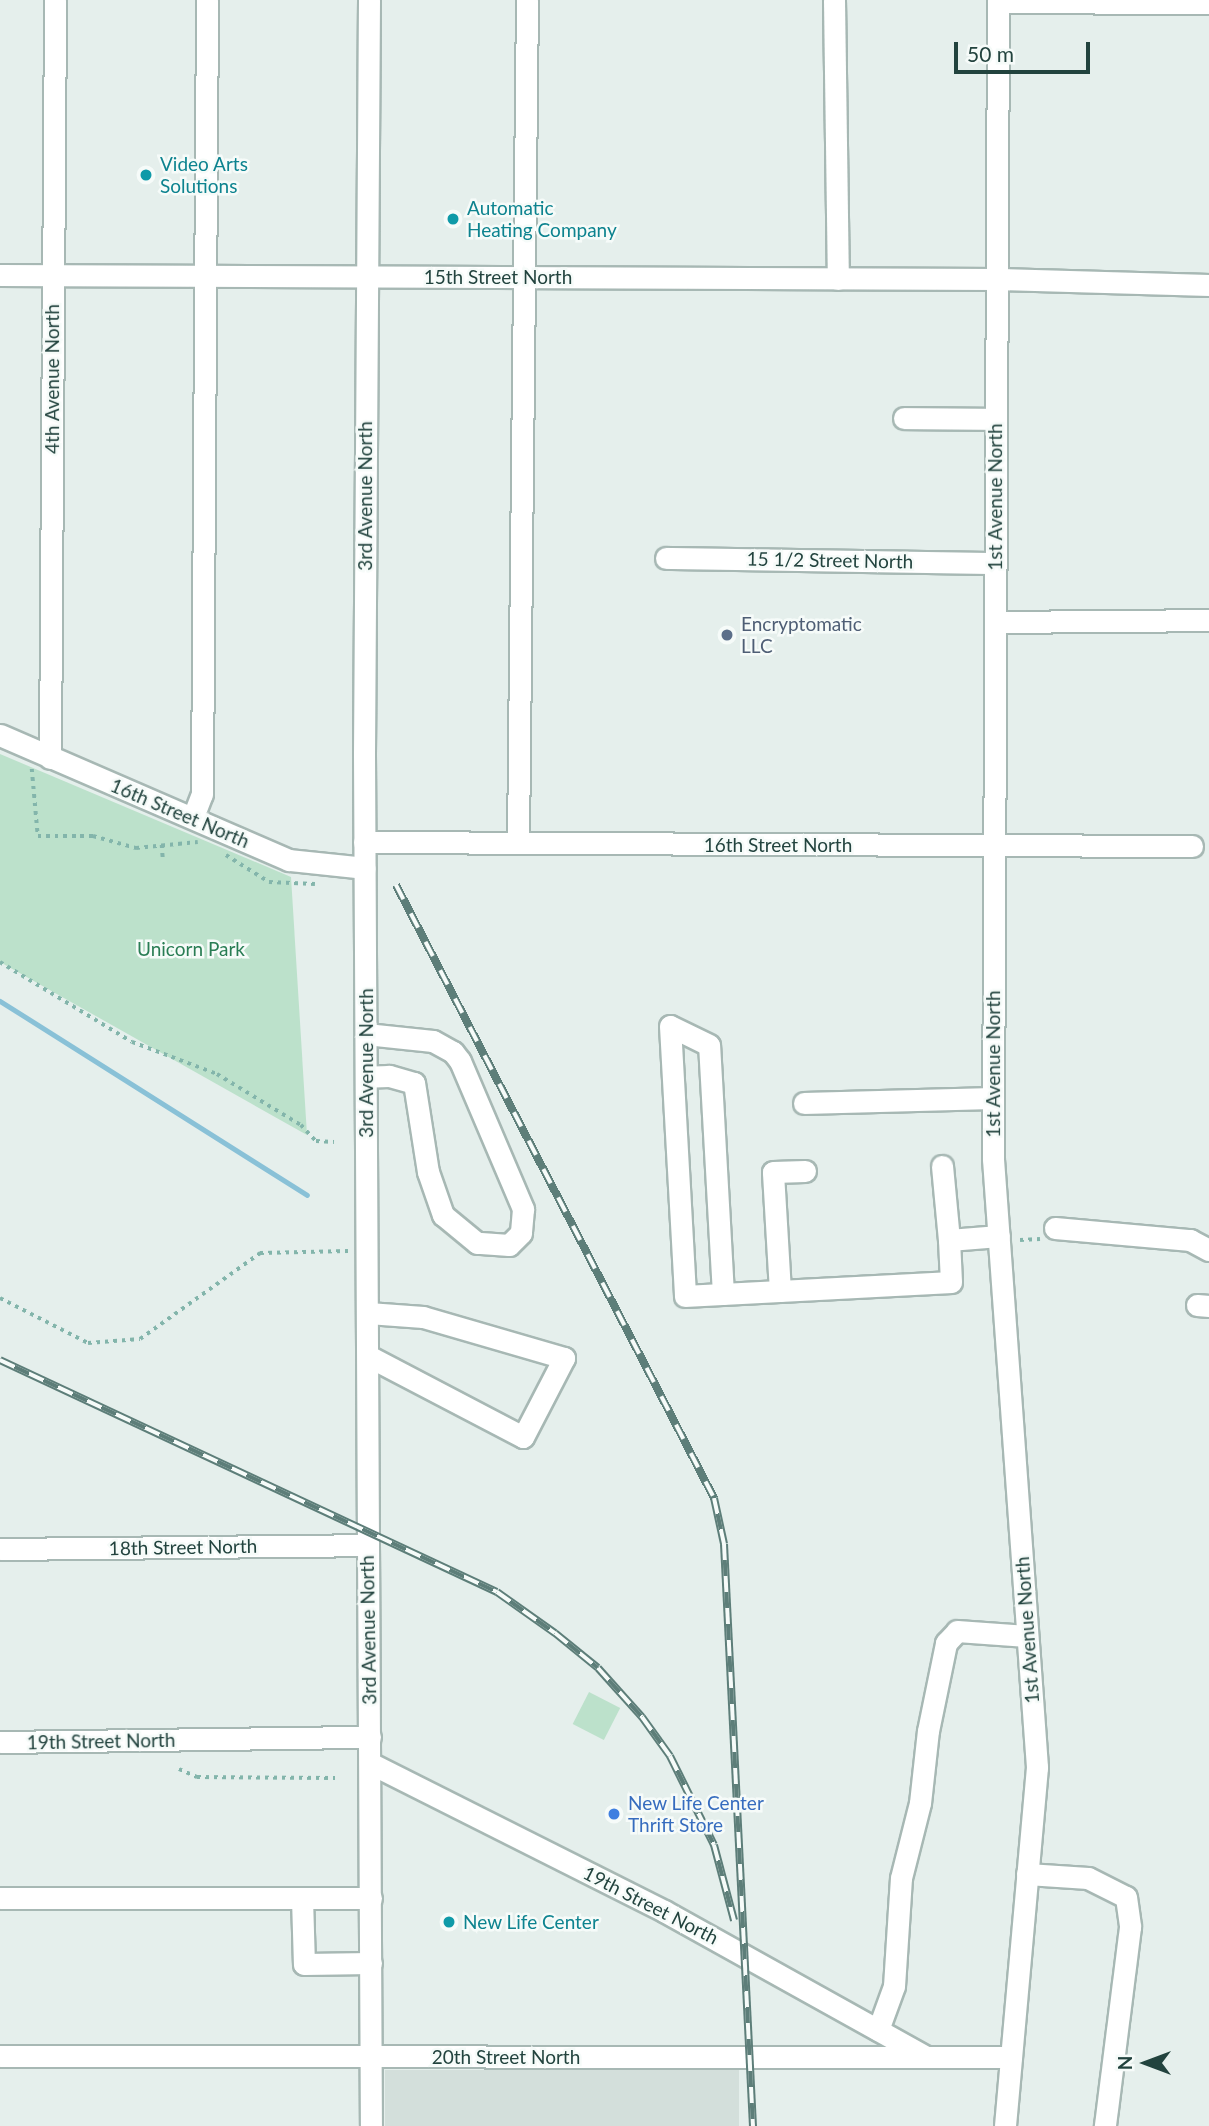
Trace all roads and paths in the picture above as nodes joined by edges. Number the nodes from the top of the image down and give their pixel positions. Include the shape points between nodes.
1 (55, 0) edge
2 (207, 0) edge
3 (369, 0) edge
4 (527, 0) edge
5 (834, 0) edge
6 (998, 1) edge
7 (1209, 3) edge
8 (0, 275) edge
9 (53, 275) junction
10 (206, 276) junction
11 (367, 276) junction
12 (526, 278) junction
13 (838, 279) junction
14 (997, 279) junction
15 (1209, 285) edge
16 (904, 418) dead end
17 (996, 419) junction
18 (666, 558) dead end
19 (995, 563) junction
20 (1209, 620) edge
21 (995, 622) junction
22 (0, 735) edge
23 (30, 749) junction
24 (50, 758) junction
25 (193, 817) junction
26 (202, 841) dead end
27 (364, 842) junction
28 (518, 843) junction
29 (162, 845) junction
30 (993, 846) junction
31 (1192, 846) dead end
32 (219, 849) dead end
33 (163, 860) dead end
34 (365, 867) junction
35 (319, 884) dead end
36 (0, 962) edge
37 (366, 1034) junction
38 (366, 1077) junction
39 (992, 1098) junction
40 (804, 1103) dead end
41 (334, 1142) dead end
42 (715, 1145) junction
43 (677, 1149) junction
44 (942, 1166) dead end
45 (805, 1171) dead end
46 (1049, 1233) joint
47 (999, 1236) junction
48 (948, 1240) junction
49 (1020, 1240) dead end
50 (1209, 1250) edge
51 (367, 1251) junction
52 (780, 1291) junction
53 (723, 1294) junction
54 (0, 1298) edge
55 (368, 1313) junction
56 (368, 1356) junction
57 (366, 1545) junction
58 (0, 1549) edge
59 (1027, 1636) junction
60 (370, 1737) junction
61 (0, 1742) edge
62 (370, 1763) junction
63 (179, 1769) dead end
64 (335, 1777) dead end
65 (1027, 1874) junction
66 (0, 1898) edge
67 (302, 1898) junction
68 (371, 1898) junction
69 (371, 1963) junction
70 (878, 2030) junction
71 (0, 2056) edge
72 (371, 2056) junction
73 (926, 2057) junction
74 (1011, 2057) junction
75 (371, 2126) edge
76 (1005, 2126) edge
77 (1105, 2126) edge

1 - 9 street, 4th Avenue North
2 - 10 street
3 - 11 street, 3rd Avenue North
4 - 12 street
5 - 13 street
6 - 7 street
6 - 14 street, 1st Avenue North
8 - 9 street, 15th Street North
9 - 10 street, 15th Street North
9 - 24 street, 4th Avenue North
10 - 11 street, 15th Street North
10 - 25 street via 202,794
11 - 12 street, 15th Street North
11 - 27 street, 3rd Avenue North
12 - 13 street, 15th Street North
12 - 28 street
13 - 14 street, 15th Street North
14 - 15 street, 15th Street North
14 - 17 street, 1st Avenue North
16 - 17 street
17 - 19 street, 1st Avenue North
18 - 19 street, 15 1/2 Street North
19 - 21 street, 1st Avenue North
20 - 21 street
21 - 30 street, 1st Avenue North
22 - 23 street, 16th Street North
23 - 24 street, 16th Street North
23 - 29 path via 38,836 93,836 123,847
24 - 25 street, 16th Street North
25 - 34 street, 16th Street North via 289,860
26 - 29 path
27 - 28 street, 16th Street North
27 - 34 street, 3rd Avenue North
28 - 30 street, 16th Street North
29 - 33 path
30 - 31 street, 16th Street North
30 - 39 street, 1st Avenue North
32 - 35 path via 251,875 269,882
34 - 37 street, 3rd Avenue North
36 - 41 path via 132,1042 217,1073 301,1125 316,1141
37 - 38 street, 3rd Avenue North
37 - 38 street via 433,1041 460,1061 523,1209 521,1233 509,1245 477,1243 443,1215 428,1172 414,1083 389,1076
38 - 51 street, 3rd Avenue North
39 - 40 street
39 - 47 street, 1st Avenue North
42 - 43 street
42 - 43 street via 709,1045 670,1026
42 - 53 street
43 - 53 street via 685,1296
44 - 48 street
45 - 52 street via 773,1172
46 - 49 path
46 - 50 street via 1190,1240
47 - 48 street
47 - 59 street, 1st Avenue North
48 - 52 street via 951,1282
51 - 54 path via 260,1253 140,1339 88,1343
51 - 55 street, 3rd Avenue North
52 - 53 street
55 - 56 street, 3rd Avenue North
55 - 56 street via 423,1317 564,1358 523,1437
56 - 57 street, 3rd Avenue North
57 - 58 street, 18th Street North
57 - 60 street, 3rd Avenue North
59 - 65 street, 1st Avenue North via 1037,1767
59 - 70 street via 957,1631 946,1643 928,1731 920,1803 901,1878 894,1986
60 - 61 street, 19th Street North
60 - 62 street, 3rd Avenue North
62 - 68 street, 3rd Avenue North
62 - 70 street, 19th Street North via 664,1911
63 - 64 path via 197,1777
65 - 74 street, 1st Avenue North
65 - 77 street via 1088,1878 1126,1897 1130,1927
66 - 67 street
67 - 68 street
67 - 69 street via 304,1964
68 - 69 street, 3rd Avenue North
69 - 72 street, 3rd Avenue North
70 - 73 street, 19th Street North
71 - 72 street, 20th Street North
72 - 73 street, 20th Street North
72 - 75 street, 3rd Avenue North
73 - 74 street, 20th Street North
74 - 76 street, 1st Avenue North

